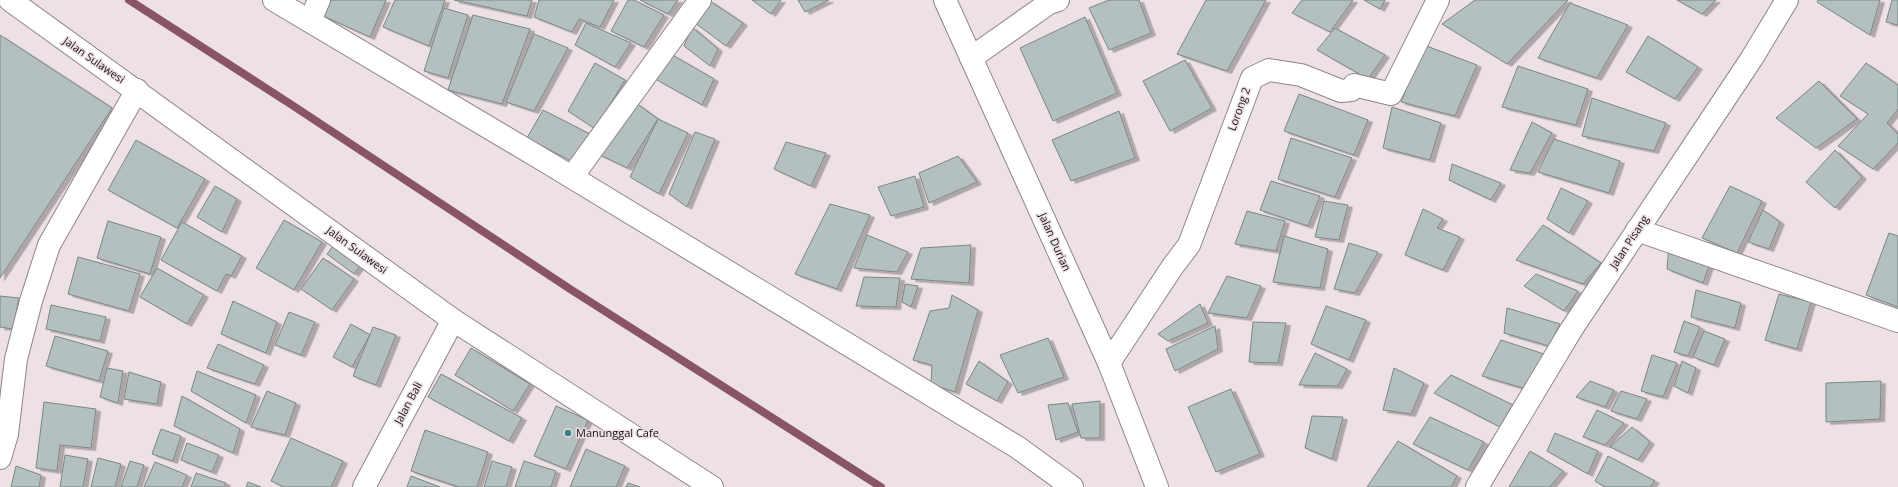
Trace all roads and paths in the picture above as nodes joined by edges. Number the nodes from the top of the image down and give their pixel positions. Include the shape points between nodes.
1 (10, 0) edge
2 (274, 0) edge
3 (320, 0) edge
4 (700, 0) edge
5 (945, 0) edge
6 (1058, 0) edge
7 (1438, 0) edge
8 (1787, 0) edge
9 (310, 20) junction
10 (971, 58) junction
11 (137, 90) junction
12 (572, 177) junction
13 (1637, 230) junction
14 (453, 320) junction
15 (1898, 321) edge
16 (1109, 363) junction
17 (0, 458) edge
18 (364, 487) edge
19 (712, 487) edge
20 (1072, 487) edge
21 (1157, 487) edge
22 (1477, 487) edge

1 - 11 street, Jalan Sulawesi
2 - 9 street
3 - 9 street
4 - 12 street
5 - 10 street, Jalan Durian
6 - 10 street via 1049,3
7 - 16 street, Lorong 2 via 1391,94 1354,85 1351,90 1341,91 1301,75 1269,70 1252,78 1189,245
8 - 13 street, Jalan Pisang via 1752,58
9 - 12 street
10 - 16 street, Jalan Durian
11 - 14 street, Jalan Sulawesi
11 - 17 street via 49,245 16,359 7,434
12 - 20 street via 1017,447
13 - 15 street
13 - 22 street, Jalan Pisang via 1571,330
14 - 18 street, Jalan Bali
14 - 19 street, Jalan Sulawesi
16 - 21 street, Jalan Durian

